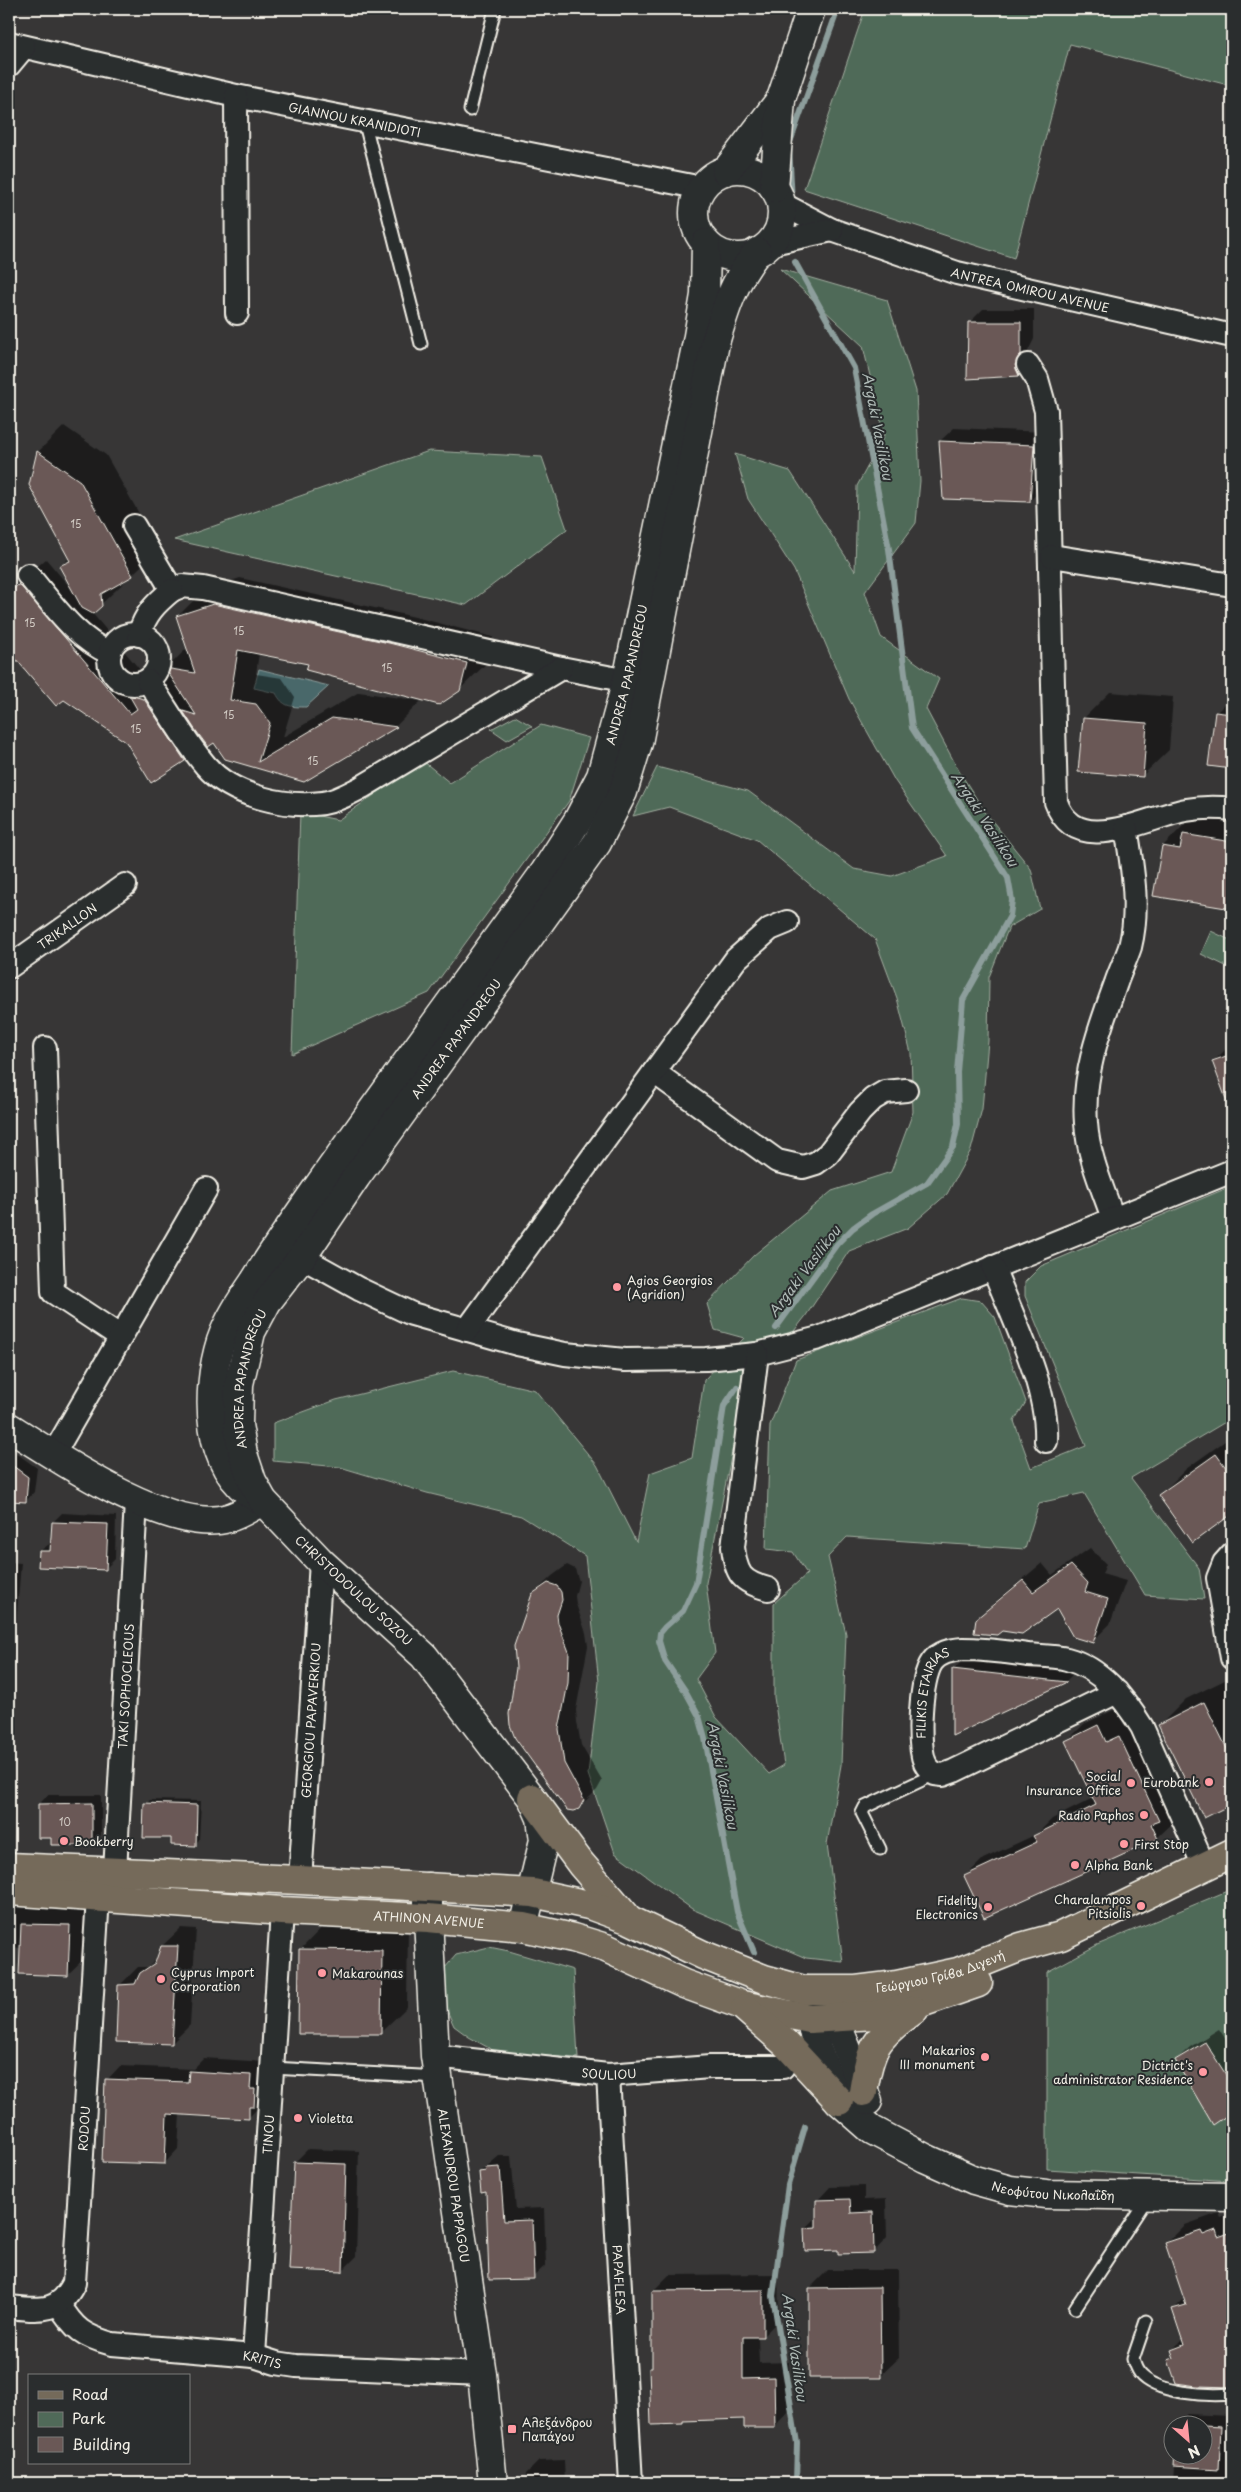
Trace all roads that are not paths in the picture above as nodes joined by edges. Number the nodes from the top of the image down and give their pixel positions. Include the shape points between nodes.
1 (496, 9) edge
2 (811, 9) edge
3 (16, 45) edge
4 (9, 65) edge
5 (236, 96) junction
6 (781, 99) junction
7 (470, 110) dead end
8 (364, 120) junction
9 (726, 171) junction
10 (702, 188) junction
11 (777, 196) junction
12 (832, 230) junction
13 (706, 243) junction
14 (763, 248) junction
15 (237, 313) dead end
16 (1232, 336) edge
17 (421, 344) dead end
18 (1028, 365) dead end
19 (134, 526) dead end
20 (1052, 556) junction
21 (28, 575) dead end
22 (1232, 585) edge
23 (172, 590) junction
24 (139, 635) junction
25 (110, 653) junction
26 (561, 668) junction
27 (148, 681) junction
28 (638, 682) junction
29 (1232, 809) edge
30 (1126, 826) junction
31 (125, 885) dead end
32 (787, 922) dead end
33 (9, 967) edge
34 (46, 1048) dead end
35 (654, 1072) junction
36 (906, 1090) dead end
37 (1232, 1171) edge
38 (206, 1189) dead end
39 (1113, 1218) junction
40 (278, 1244) junction
41 (302, 1257) junction
42 (993, 1267) junction
43 (467, 1330) junction
44 (121, 1337) junction
45 (756, 1354) junction
46 (9, 1427) edge
47 (1046, 1441) dead end
48 (53, 1455) junction
49 (263, 1501) junction
50 (136, 1502) junction
51 (1232, 1554) edge
52 (321, 1562) junction
53 (768, 1589) dead end
54 (1232, 1658) edge
55 (1117, 1692) junction
56 (935, 1774) junction
57 (532, 1798) junction
58 (880, 1848) dead end
59 (1232, 1853) edge
60 (1204, 1866) junction
61 (9, 1867) edge
62 (115, 1871) junction
63 (300, 1880) junction
64 (428, 1887) junction
65 (9, 1891) edge
66 (533, 1893) junction
67 (98, 1897) junction
68 (282, 1911) junction
69 (428, 1918) junction
70 (630, 1920) junction
71 (523, 1927) junction
72 (1054, 1939) junction
73 (814, 1990) junction
74 (926, 2002) junction
75 (742, 2005) junction
76 (822, 2019) junction
77 (437, 2067) junction
78 (783, 2067) dead end
79 (272, 2068) junction
80 (608, 2075) junction
81 (851, 2097) junction
82 (1149, 2196) junction
83 (1232, 2198) edge
84 (59, 2304) junction
85 (9, 2307) edge
86 (1075, 2308) dead end
87 (1146, 2321) dead end
88 (254, 2356) junction
89 (482, 2374) junction
90 (1232, 2394) edge
91 (493, 2483) edge
92 (631, 2483) edge

1 - 7 lane
2 - 6 street
3 - 4 street
3 - 5 street, GIANNOU KRANIDIOTI
5 - 8 street, GIANNOU KRANIDIOTI
5 - 15 street
6 - 9 street
6 - 11 street
8 - 10 street, GIANNOU KRANIDIOTI
8 - 17 lane
9 - 10 street
9 - 11 street via 753,172 764,178
10 - 13 street via 694,210 699,234
11 - 12 street, ANTREA OMIROU AVENUE
11 - 14 street via 781,218 776,234
12 - 14 street
12 - 16 street, ANTREA OMIROU AVENUE via 957,273
13 - 14 street via 717,252 730,256 744,257
13 - 28 street, ANDREA PAPANDREOU via 707,270 700,322
14 - 28 street, ANDREA PAPANDREOU via 740,275 715,343
18 - 20 street via 1037,379 1046,410
19 - 23 street
20 - 22 street
20 - 30 street via 1056,802 1066,821 1086,831
21 - 25 street via 70,624 90,642
23 - 24 street via 148,611
23 - 26 street via 182,586 203,588
24 - 25 street via 121,638
24 - 27 street via 155,645 159,658 157,670
25 - 27 street via 113,672 122,681 135,684
26 - 27 street via 362,787 324,803 270,800 225,782 207,767
26 - 28 street
28 - 40 street, ANDREA PAPANDREOU via 601,776 578,820 544,873
28 - 41 street, ANDREA PAPANDREOU via 638,743 623,792 597,842 373,1152
29 - 30 street via 1185,810
30 - 39 street via 1134,881 1134,921 1129,948 1096,1038 1085,1100 1090,1148
31 - 33 street, TRIKALLON
32 - 35 street via 770,929 736,959
34 - 44 street via 53,1292
35 - 36 street via 777,1161 803,1167 828,1154 873,1099 892,1091
35 - 43 street
37 - 39 street
38 - 44 street
39 - 42 street
40 - 41 street
40 - 49 street, ANDREA PAPANDREOU via 225,1330 215,1363 213,1387 212,1407 221,1458 242,1490
41 - 43 street via 412,1314
41 - 49 street, ANDREA PAPANDREOU via 259,1317 247,1345 239,1384 238,1425 243,1454
42 - 45 street via 819,1338
42 - 47 street via 1039,1387 1047,1424
43 - 45 street via 565,1354 625,1360 706,1359
44 - 48 street
45 - 53 street via 733,1546 742,1579
46 - 48 street
48 - 50 street
49 - 50 street via 228,1519 193,1520
49 - 52 street, CHRISTODOULOU SOZOU
50 - 62 street, TAKI SOPHOCLEOUS
51 - 54 street via 1218,1578
52 - 57 street, CHRISTODOULOU SOZOU via 424,1656
52 - 63 street, GEORGIOU PAPAVERKIOU
55 - 56 street via 954,1771
55 - 56 street, FILIKIS ETAIRIAS via 1086,1666 1066,1659 949,1650 938,1655 927,1671 924,1687 921,1741 925,1764
55 - 60 street, FILIKIS ETAIRIAS via 1142,1727
56 - 58 lane via 865,1807 862,1813
57 - 66 street, CHRISTODOULOU SOZOU via 542,1818 544,1840
57 - 70 main road via 586,1871
59 - 60 main road, Γεώργιου Γρίβα Διγενή
60 - 72 main road, Γεώργιου Γρίβα Διγενή
61 - 62 main road
62 - 63 main road
63 - 64 main road
64 - 66 main road
64 - 69 street, ALEXANDROU PAPPAGOU
65 - 67 main road, ATHINON AVENUE
66 - 70 main road via 589,1905
66 - 71 street, CHRISTODOULOU SOZOU
67 - 68 main road, ATHINON AVENUE
67 - 84 street, RODOU via 74,2283
68 - 69 main road, ATHINON AVENUE
68 - 79 street, TINOU
69 - 71 main road, ATHINON AVENUE
69 - 77 street, ALEXANDROU PAPPAGOU
70 - 73 main road via 736,1970
71 - 75 main road, ATHINON AVENUE via 606,1948 684,1984
72 - 73 main road, Γεώργιου Γρίβα Διγενή via 1021,1947 928,1980 871,1989
72 - 74 main road, Γεώργιου Γρίβα Διγενή via 1026,1961 990,1979
73 - 76 street, Νεοφύτου Νικολαΐδη
74 - 76 main road, Γεώργιου Γρίβα Διγενή via 875,2015
74 - 81 main road via 897,2022 874,2046
75 - 76 main road, ATHINON AVENUE
75 - 81 main road
76 - 81 street, Νεοφύτου Νικολαΐδη
77 - 79 lane
77 - 80 street, SOULIOU
77 - 89 street, ALEXANDROU PAPPAGOU
78 - 80 street, SOULIOU via 710,2067
79 - 88 street, TINOU
80 - 92 street, PAPAFLESA
81 - 82 street, Νεοφύτου Νικολαΐδη via 884,2137 974,2180 1010,2190 1046,2194
82 - 83 street, Νεοφύτου Νικολαΐδη
82 - 86 lane
84 - 85 street via 46,2309
84 - 88 street, KRITIS via 80,2332 92,2339 112,2344
87 - 90 lane via 1132,2359 1139,2373 1154,2384 1176,2391
88 - 89 street, KRITIS via 296,2366
89 - 91 street, ALEXANDROU PAPPAGOU

